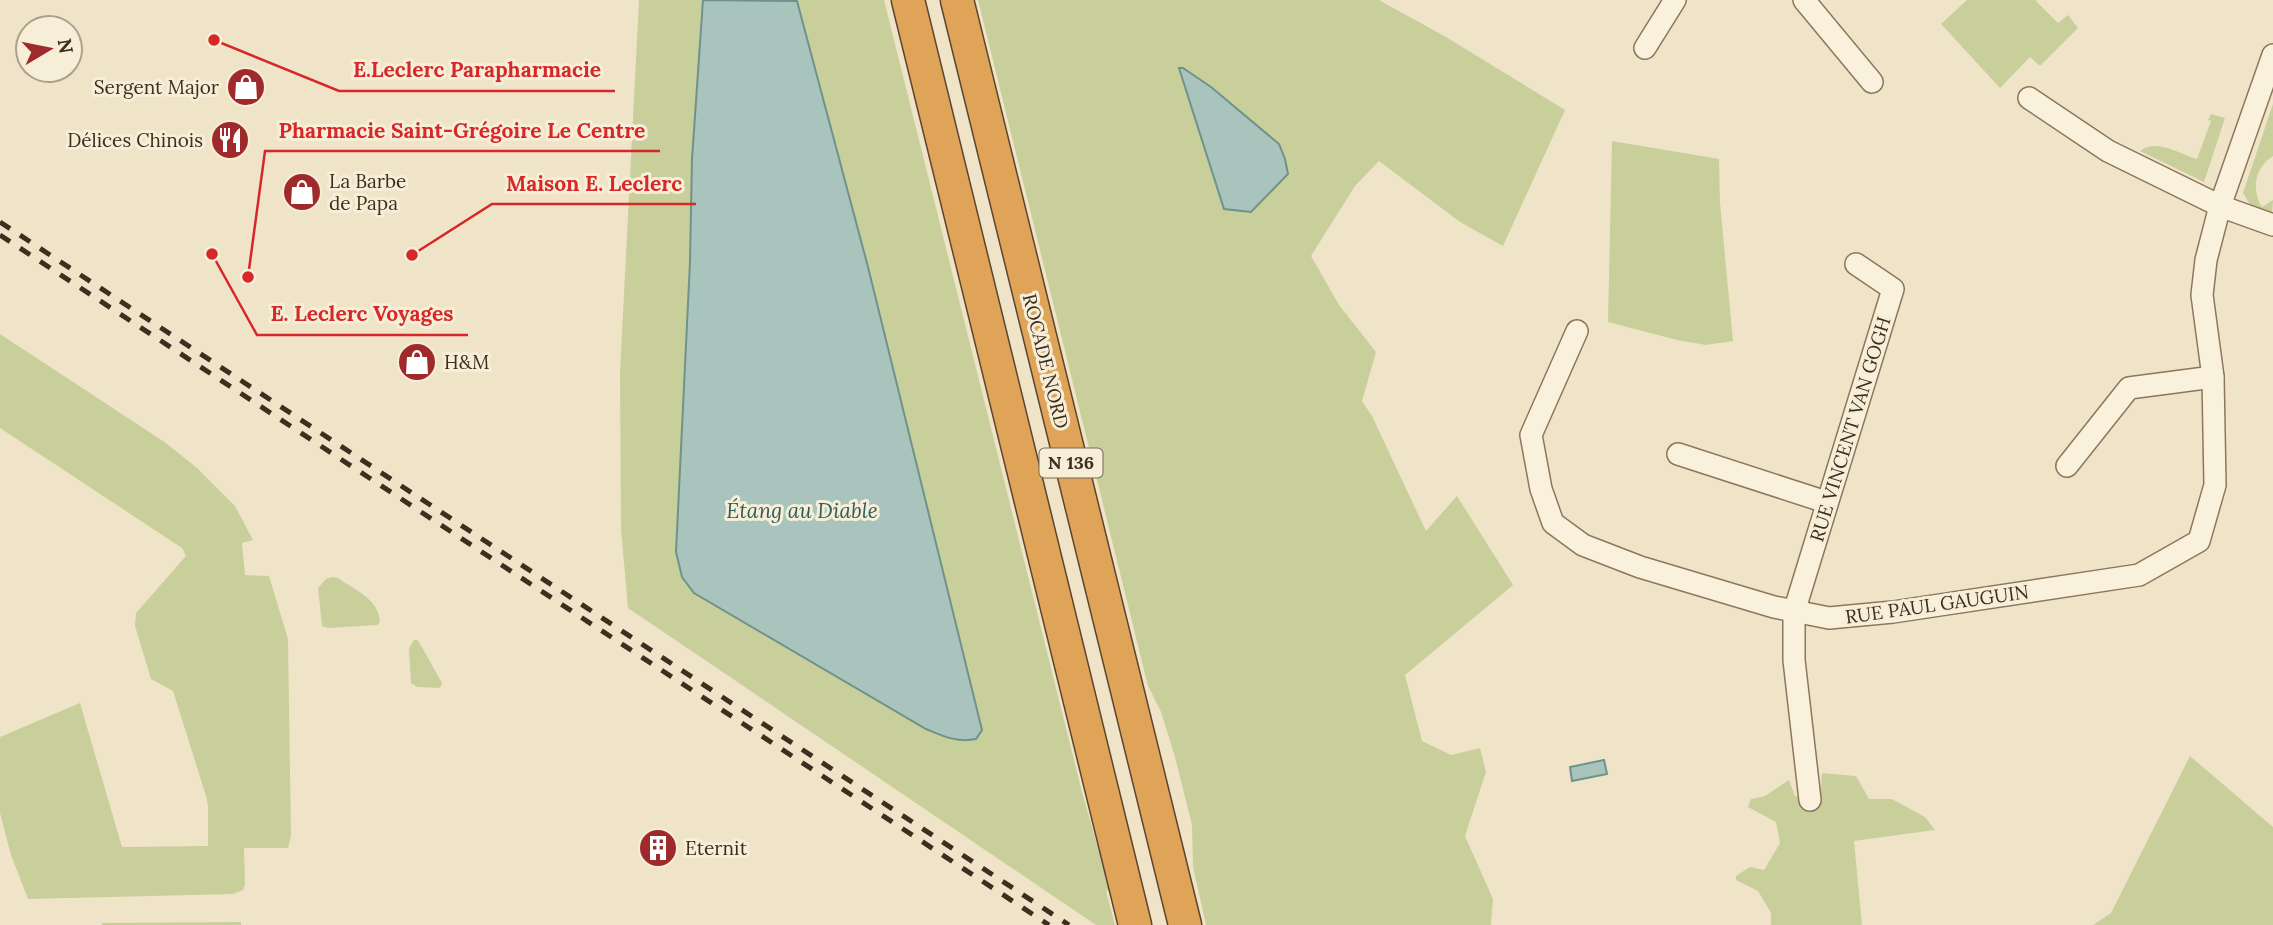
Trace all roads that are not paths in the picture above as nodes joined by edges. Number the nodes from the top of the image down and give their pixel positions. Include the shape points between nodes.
1 (908, 0) edge
2 (957, 0) edge
3 (1675, 0) edge
4 (1804, 0) edge
5 (1645, 48) dead end
6 (2273, 55) edge
7 (1872, 82) dead end
8 (2029, 98) dead end
9 (2220, 206) junction
10 (2273, 225) edge
11 (1856, 264) dead end
12 (1577, 331) dead end
13 (2213, 377) junction
14 (1678, 454) dead end
15 (2067, 466) dead end
16 (1826, 502) junction
17 (1794, 611) junction
18 (1810, 800) dead end
19 (1133, 914) edge
20 (1185, 925) edge

1 - 19 highway, N 136
2 - 20 highway, ROCADE NORD / N 136
3 - 5 street
4 - 7 street
6 - 9 street, RUE PAUL GAUGUIN
8 - 9 street via 2108,151
9 - 10 street
9 - 13 street, RUE PAUL GAUGUIN via 2202,295
11 - 16 street, RUE VINCENT VAN GOGH via 1893,289
12 - 17 street, RUE PAUL GAUGUIN via 1531,435 1553,523 1583,545 1640,567
13 - 15 street via 2129,388
13 - 17 street, RUE PAUL GAUGUIN via 2215,485 2199,541 2139,575 1893,612 1829,618
14 - 16 street
16 - 17 street, RUE VINCENT VAN GOGH
17 - 18 street, RUE VINCENT VAN GOGH via 1794,660

